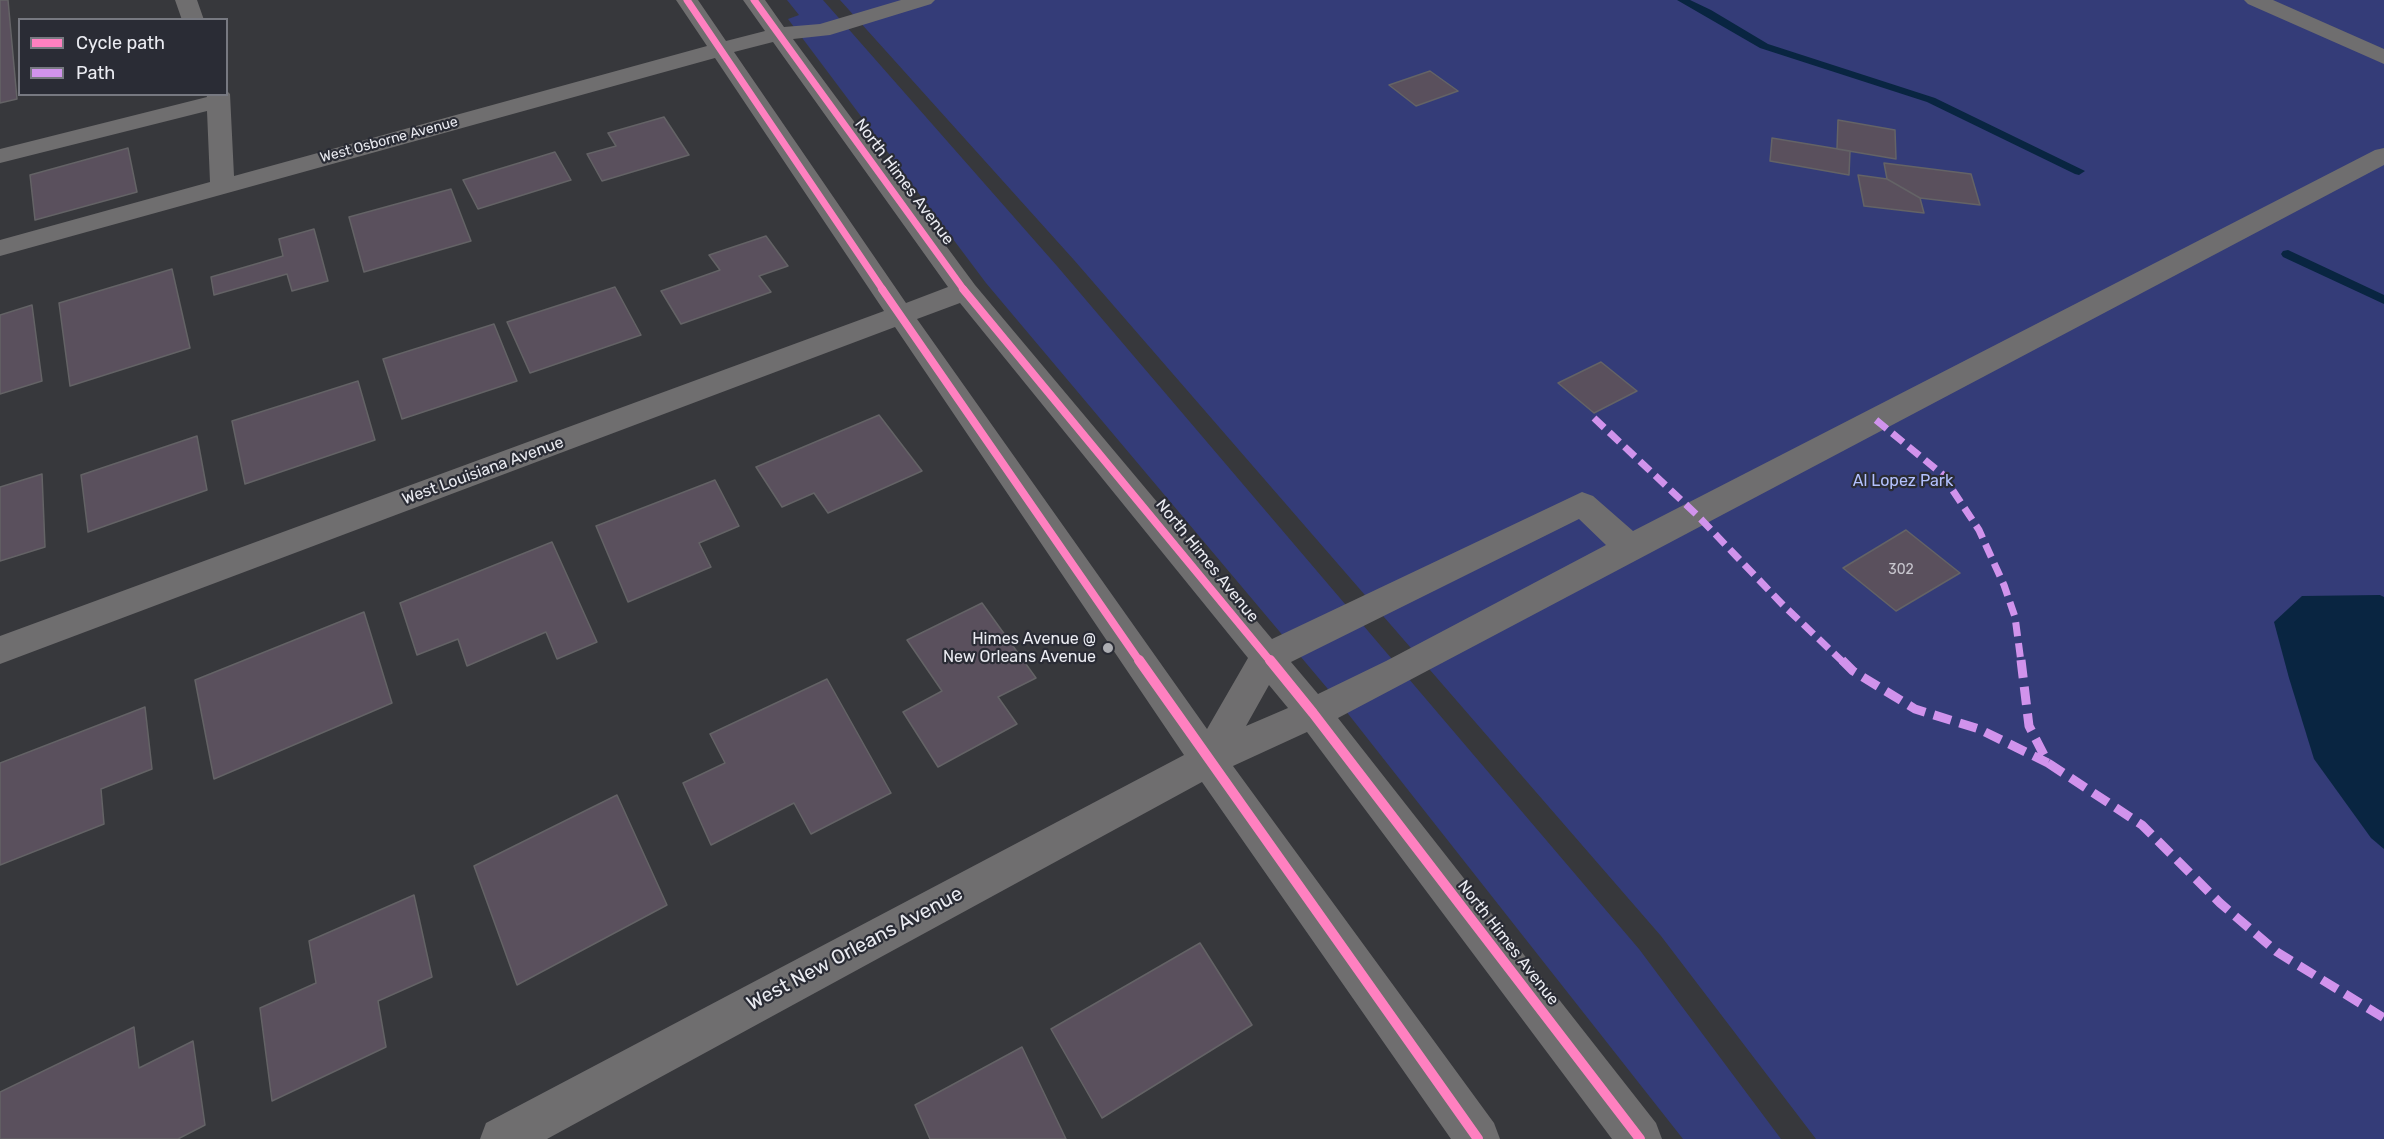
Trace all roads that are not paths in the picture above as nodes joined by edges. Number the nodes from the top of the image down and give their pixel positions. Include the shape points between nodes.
1 (186, 0) edge
2 (687, 0) edge
3 (754, 0) edge
4 (868, 0) edge
5 (924, 0) edge
6 (2255, 0) edge
7 (192, 18) edge
8 (779, 34) junction
9 (720, 50) junction
10 (2384, 57) edge
11 (218, 98) edge
12 (2384, 155) edge
13 (0, 156) edge
14 (223, 186) junction
15 (0, 248) edge
16 (965, 291) junction
17 (901, 316) junction
18 (1631, 548) junction
19 (0, 650) edge
20 (1266, 658) junction
21 (1313, 713) junction
22 (1208, 760) junction
23 (502, 1139) edge
24 (1478, 1139) edge
25 (1640, 1139) edge

1 - 7 street
2 - 9 street
3 - 8 street, North Himes Avenue
4 - 8 street via 808,17
5 - 8 street via 822,30
6 - 10 street
8 - 9 street, West Osborne Avenue
8 - 16 street, North Himes Avenue
9 - 14 street, West Osborne Avenue
9 - 17 street
11 - 13 street
11 - 14 street via 218,154
12 - 18 street, West New Orleans Avenue
14 - 15 street, West Osborne Avenue
16 - 17 street, West Louisiana Avenue
16 - 20 street, North Himes Avenue
17 - 19 street, West Louisiana Avenue
17 - 22 street
18 - 20 street via 1582,504
18 - 21 street, West New Orleans Avenue
20 - 21 street, North Himes Avenue
20 - 22 street
21 - 22 street, West New Orleans Avenue
21 - 25 street, North Himes Avenue
22 - 23 street, West New Orleans Avenue
22 - 24 street

